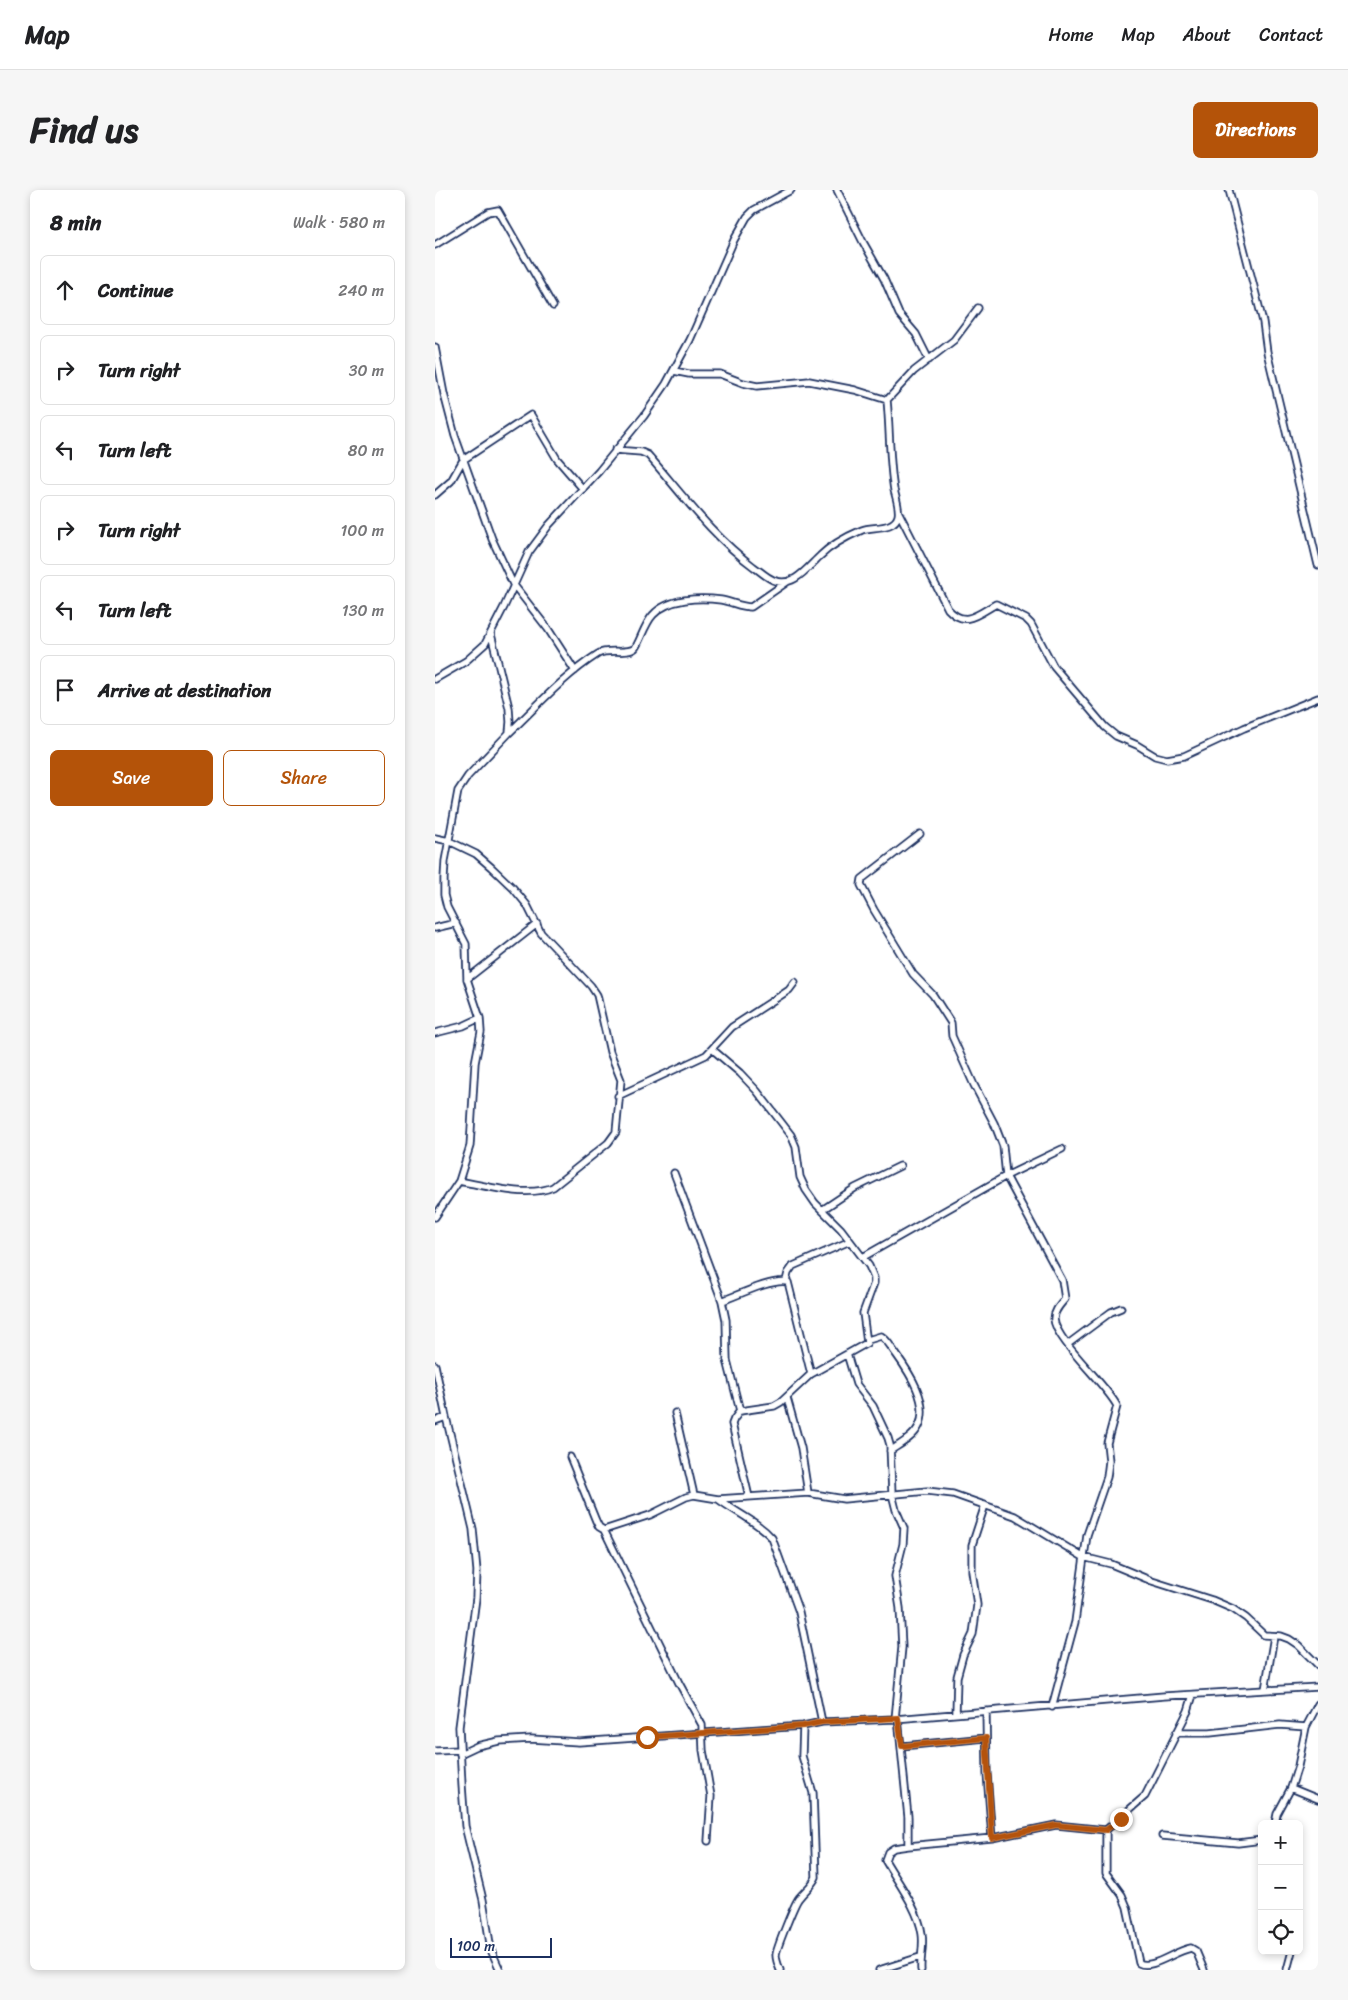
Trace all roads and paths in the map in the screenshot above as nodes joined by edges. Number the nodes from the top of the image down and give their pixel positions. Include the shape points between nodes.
1 (791, 190) edge
2 (837, 190) edge
3 (1229, 190) edge
4 (435, 245) edge
5 (553, 306) dead end
6 (978, 308) dead end
7 (435, 347) edge
8 (929, 360) junction
9 (674, 371) junction
10 (887, 400) junction
11 (615, 450) junction
12 (463, 460) junction
13 (583, 489) junction
14 (435, 495) edge
15 (899, 514) junction
16 (1317, 554) edge
17 (1318, 565) edge
18 (789, 580) junction
19 (513, 584) junction
20 (491, 634) junction
21 (575, 671) junction
22 (435, 679) edge
23 (1318, 698) edge
24 (509, 733) junction
25 (920, 834) dead end
26 (435, 838) edge
27 (449, 841) junction
28 (457, 923) junction
29 (537, 924) junction
30 (435, 928) edge
31 (467, 979) junction
32 (795, 982) dead end
33 (480, 1018) junction
34 (435, 1033) edge
35 (711, 1049) junction
36 (618, 1096) junction
37 (1062, 1149) dead end
38 (900, 1166) dead end
39 (674, 1174) dead end
40 (1006, 1176) junction
41 (459, 1181) junction
42 (822, 1210) junction
43 (435, 1217) edge
44 (850, 1241) junction
45 (863, 1257) junction
46 (786, 1281) junction
47 (722, 1301) junction
48 (1121, 1308) dead end
49 (868, 1340) junction
50 (1069, 1344) junction
51 (847, 1354) junction
52 (435, 1365) edge
53 (811, 1374) junction
54 (787, 1398) junction
55 (740, 1411) junction
56 (675, 1413) dead end
57 (445, 1417) junction
58 (435, 1420) edge
59 (890, 1451) junction
60 (570, 1456) dead end
61 (808, 1493) junction
62 (892, 1494) junction
63 (694, 1495) junction
64 (749, 1497) junction
65 (718, 1499) junction
66 (985, 1505) junction
67 (603, 1530) junction
68 (1083, 1557) junction
69 (1274, 1636) junction
70 (1318, 1665) edge
71 (1318, 1687) edge
72 (1265, 1690) junction
73 (1193, 1695) junction
74 (1318, 1704) edge
75 (1052, 1707) junction
76 (986, 1711) junction
77 (956, 1713) junction
78 (896, 1718) junction
79 (1310, 1719) junction
80 (1318, 1720) edge
81 (822, 1722) junction
82 (803, 1726) junction
83 (1306, 1727) junction
84 (701, 1733) junction
85 (1176, 1734) junction
86 (986, 1738) junction
87 (902, 1746) junction
88 (435, 1751) edge
89 (460, 1752) junction
90 (1291, 1788) junction
91 (1318, 1799) edge
92 (1276, 1820) edge
93 (1106, 1830) junction
94 (1161, 1836) dead end
95 (992, 1838) junction
96 (1258, 1840) edge
97 (708, 1841) dead end
98 (908, 1846) junction
99 (1291, 1955) edge
100 (920, 1957) junction
101 (500, 1970) edge
102 (780, 1970) edge
103 (879, 1970) edge
104 (921, 1970) edge
105 (1204, 1970) edge
106 (1287, 1970) edge

1 - 9 street via 760,206 747,217
2 - 8 street via 899,314 916,334
3 - 16 street
4 - 5 street via 488,212 498,210
6 - 8 street via 954,340
7 - 12 street via 444,394
8 - 10 street
9 - 10 street via 720,374 757,386 809,381
9 - 11 street via 645,416
10 - 15 street via 892,480
11 - 13 street
11 - 18 street via 648,455 703,521 737,554 773,580
12 - 13 street via 531,415 557,459
12 - 14 street via 451,481
12 - 19 street via 492,539
13 - 19 street via 534,545
15 - 18 street via 893,524 847,537
15 - 23 street via 956,617 973,617 996,604 1025,619 1031,624 1054,667 1105,727 1155,756 1167,759 1185,756
16 - 17 street
18 - 21 street via 751,606 702,598 666,604 643,628 636,647 629,651 601,653
19 - 20 street
19 - 21 street
20 - 22 street via 466,661
20 - 24 street via 509,708
21 - 24 street
24 - 27 street via 461,785
25 - 40 street via 866,876 861,885 913,974 933,995 951,1023 952,1036 1003,1146
26 - 27 street
27 - 28 street via 444,895
27 - 29 street via 476,854 491,866 527,905
28 - 30 street
28 - 31 street via 466,944
29 - 31 street
29 - 36 street via 541,933 597,995 610,1052 621,1080
31 - 33 street
32 - 35 street via 781,996 732,1026
33 - 34 street
33 - 41 street via 470,1146
35 - 36 street via 700,1058
35 - 42 street via 752,1085 791,1135 800,1177 810,1197
36 - 41 street via 614,1137 553,1187 523,1191
37 - 40 street
38 - 42 street via 855,1188
39 - 47 street
40 - 45 street
40 - 50 street via 1061,1280 1065,1299 1054,1318
41 - 43 street
42 - 44 street
44 - 45 street
44 - 46 street via 793,1266
45 - 49 street via 874,1278 863,1313
46 - 47 street
46 - 53 street via 790,1285
47 - 55 street via 727,1320 727,1360
48 - 50 street
49 - 51 street via 864,1346
49 - 59 street via 881,1336 887,1341 917,1389 922,1412 916,1431
50 - 68 street via 1117,1406 1107,1443 1107,1477
51 - 53 street
51 - 59 street via 856,1384 873,1406 888,1438
52 - 57 street
53 - 54 street
54 - 55 street via 774,1406
54 - 61 street via 801,1448
55 - 64 street via 732,1424
56 - 63 street
57 - 58 street
57 - 89 street via 473,1529 477,1571 459,1727
59 - 62 street
60 - 67 street via 596,1521
61 - 62 street via 843,1499
61 - 64 street
62 - 66 street via 953,1494
62 - 78 street via 904,1528 895,1576 902,1647
63 - 65 street
63 - 67 street via 650,1515
64 - 65 street
65 - 81 street via 766,1531 771,1538 799,1612
66 - 68 street via 1015,1516
66 - 77 street via 972,1545 977,1605 973,1634 957,1677
67 - 84 street via 701,1725
68 - 69 street via 1212,1600 1239,1614 1261,1634
68 - 75 street via 1075,1622
69 - 70 street via 1289,1639
69 - 72 street
71 - 72 street
72 - 73 street
73 - 75 street
73 - 85 street
74 - 79 street
75 - 76 street
76 - 77 street
76 - 86 street
77 - 78 street
78 - 81 street
78 - 87 street
79 - 80 street
79 - 83 street
81 - 82 street
82 - 84 street
82 - 102 street via 802,1756 813,1793 816,1877 793,1906 776,1952
83 - 85 street via 1280,1725 1210,1734
83 - 90 street
84 - 89 street via 579,1742 499,1741
84 - 97 street via 711,1796
85 - 93 street via 1145,1796
86 - 87 street
86 - 95 street
87 - 98 street
88 - 89 street
89 - 101 street via 465,1826 491,1950
90 - 91 street
90 - 92 street
93 - 95 street via 1056,1825
93 - 105 street via 1107,1873 1127,1907 1139,1963 1152,1966 1175,1952 1191,1948 1197,1951
94 - 96 street via 1237,1843
95 - 98 street
98 - 100 street via 890,1850 884,1857 920,1924 923,1935
99 - 106 street
100 - 103 street
100 - 104 street

